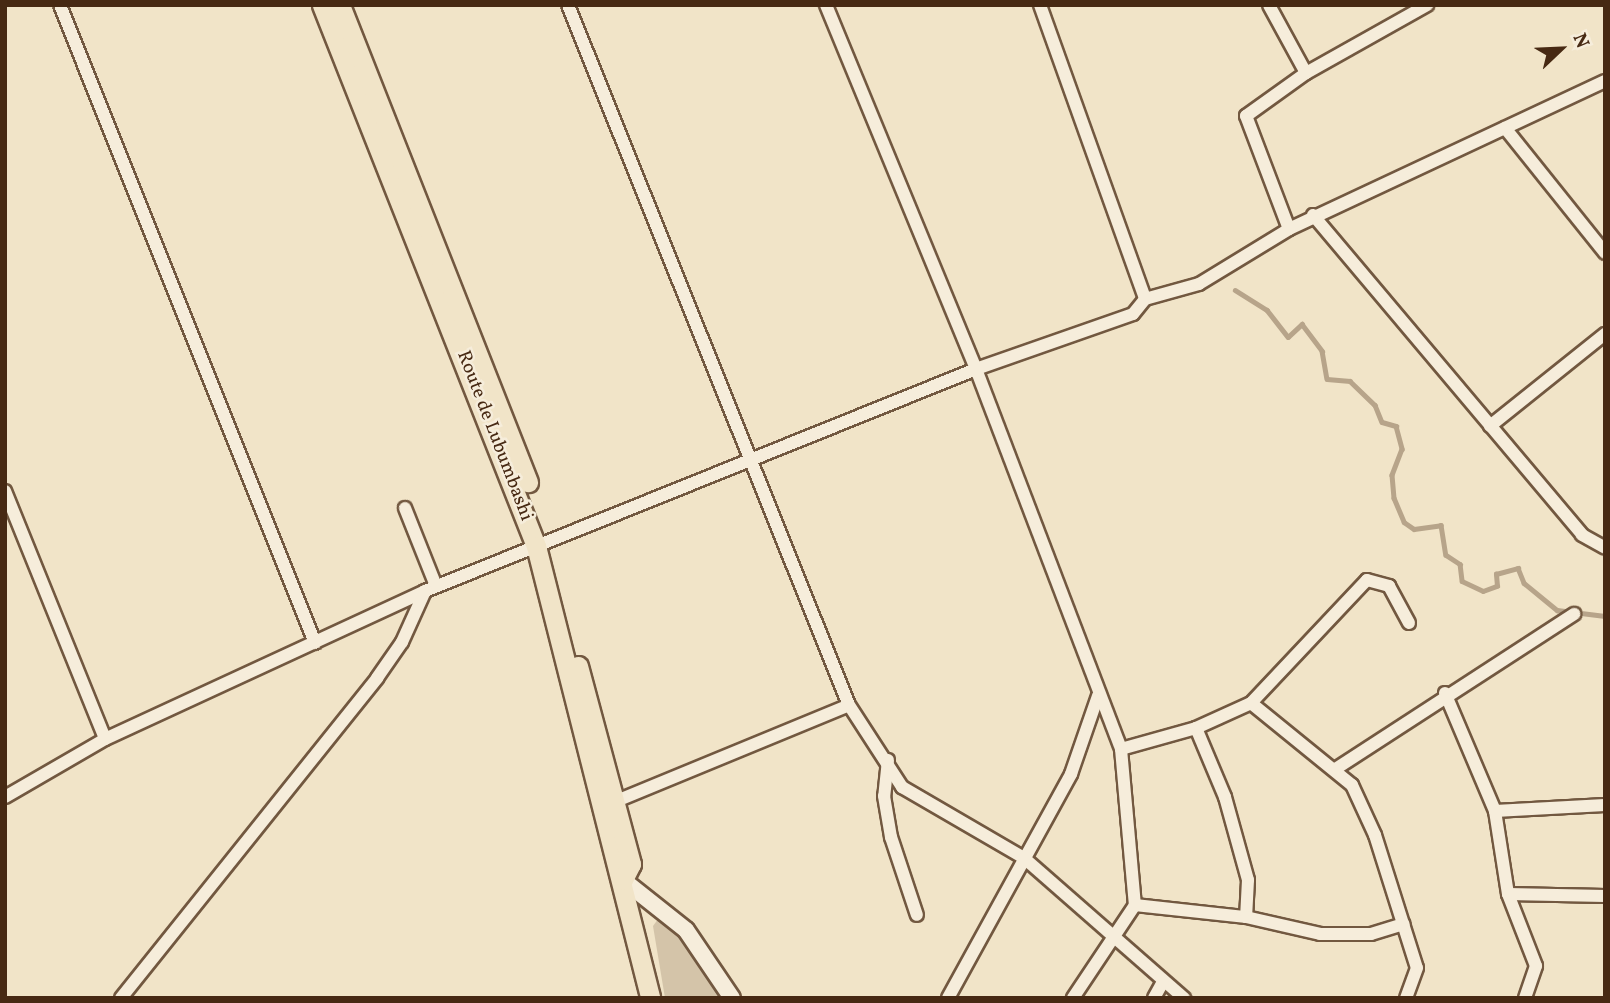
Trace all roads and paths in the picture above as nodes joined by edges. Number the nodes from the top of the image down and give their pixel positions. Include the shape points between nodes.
1 (60, 5) edge
2 (322, 5) edge
3 (340, 5) edge
4 (568, 5) edge
5 (826, 5) edge
6 (1040, 5) edge
7 (1269, 5) edge
8 (1427, 5) edge
9 (1306, 74) junction
10 (1605, 81) edge
11 (1505, 128) junction
12 (1313, 215) junction
13 (1289, 229) junction
14 (1605, 253) edge
15 (1145, 299) junction
16 (1605, 334) edge
17 (976, 369) junction
18 (1490, 426) junction
19 (752, 463) junction
20 (5, 491) edge
21 (405, 508) dead end
22 (542, 544) junction
23 (1605, 548) edge
24 (431, 589) junction
25 (1574, 614) dead end
26 (1409, 623) dead end
27 (315, 643) junction
28 (1445, 693) junction
29 (1098, 696) junction
30 (1251, 703) junction
31 (849, 705) junction
32 (1196, 728) junction
33 (105, 739) junction
34 (1121, 748) junction
35 (888, 758) junction
36 (1337, 768) junction
37 (5, 797) edge
38 (614, 802) junction
39 (1605, 805) edge
40 (1496, 811) junction
41 (1024, 858) junction
42 (623, 880) junction
43 (1508, 894) junction
44 (1605, 896) edge
45 (1135, 905) junction
46 (917, 915) dead end
47 (1246, 917) junction
48 (1403, 924) junction
49 (1115, 933) junction
50 (1163, 982) junction
51 (121, 998) edge
52 (650, 998) edge
53 (732, 998) edge
54 (948, 998) edge
55 (1073, 998) edge
56 (1154, 998) edge
57 (1184, 998) edge
58 (1406, 998) edge
59 (1525, 998) edge

1 - 27 street
2 - 22 highway, Route de Lubumbashi
3 - 22 highway, Route de Lubumbashi
4 - 19 street
5 - 17 street
6 - 15 street
7 - 9 street
8 - 9 street
9 - 13 street via 1246,116
10 - 11 street
11 - 12 street
11 - 14 street
12 - 13 street
12 - 18 street
13 - 15 street via 1199,284
15 - 17 street via 1133,314
16 - 18 street
17 - 19 street
17 - 29 street
18 - 23 street via 1582,535
19 - 22 street
19 - 31 street
20 - 33 street
21 - 24 street
22 - 24 street
22 - 38 highway, Route de Lubumbashi
22 - 42 highway, Route de Lubumbashi via 612,865
24 - 27 street
24 - 51 street via 377,678
25 - 28 street
26 - 30 street via 1389,586 1367,580
27 - 33 street
28 - 36 street
28 - 40 street
29 - 34 street
29 - 41 street via 1071,775
30 - 32 street
30 - 36 street
31 - 35 street
31 - 38 street
32 - 34 street
32 - 47 street via 1225,797 1248,880
33 - 37 street
34 - 45 street
35 - 41 street via 902,787
35 - 46 street via 884,796 891,838
36 - 48 street via 1375,835
38 - 42 highway, Route de Lubumbashi via 631,864
39 - 40 street
40 - 43 street
41 - 49 street
41 - 54 street
42 - 52 highway, Route de Lubumbashi
42 - 53 street via 686,930
43 - 44 street
43 - 59 street via 1536,966
45 - 47 street
45 - 49 street
47 - 48 street via 1320,934 1371,934
48 - 58 street via 1417,968
49 - 50 street
49 - 55 street
50 - 56 street
50 - 57 street

